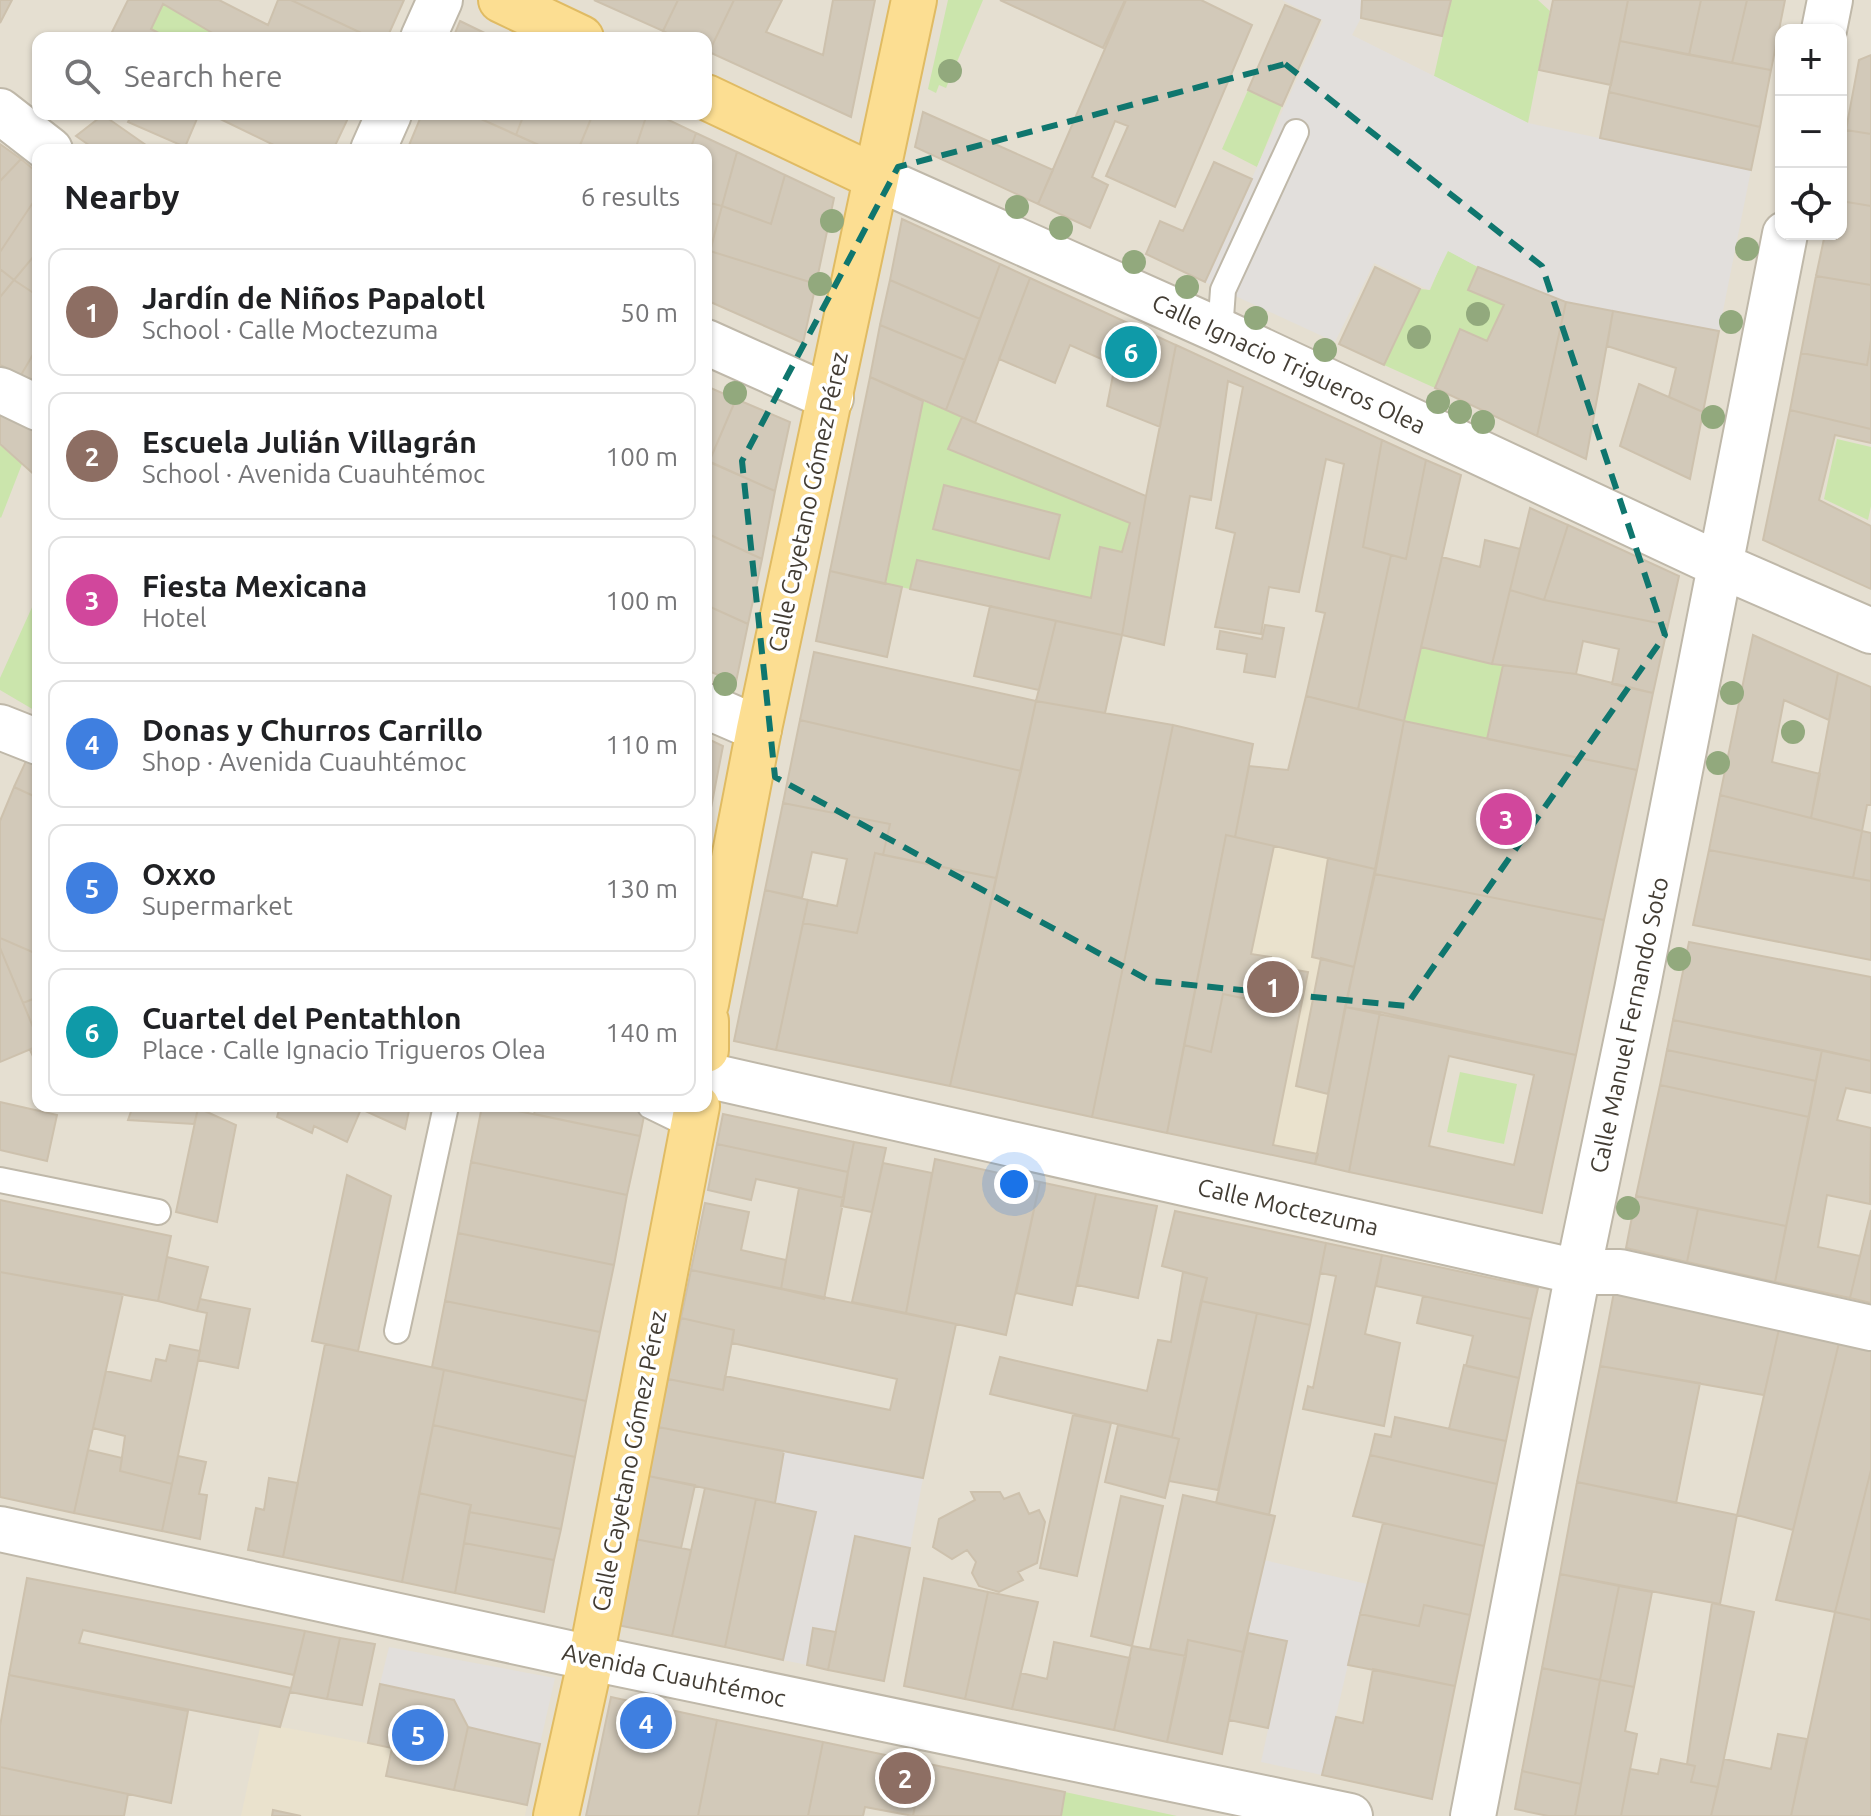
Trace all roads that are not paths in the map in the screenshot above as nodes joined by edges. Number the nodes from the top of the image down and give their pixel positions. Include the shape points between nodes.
1 (440, 0) edge
2 (501, 0) edge
3 (914, 0) edge
4 (1830, 0) edge
5 (1825, 24) edge
6 (426, 32) edge
7 (568, 32) edge
8 (712, 100) edge
9 (0, 111) edge
10 (386, 120) edge
11 (1296, 132) dead end
12 (42, 144) edge
13 (376, 144) edge
14 (875, 177) junction
15 (1784, 240) edge
16 (1220, 331) junction
17 (712, 345) edge
18 (0, 390) edge
19 (831, 398) junction
20 (32, 405) edge
21 (1722, 566) junction
22 (1871, 631) edge
23 (712, 709) edge
24 (0, 727) edge
25 (759, 729) junction
26 (32, 740) edge
27 (712, 1003) edge
28 (712, 1040) edge
29 (445, 1112) edge
30 (675, 1112) edge
31 (695, 1117) edge
32 (0, 1180) edge
33 (158, 1212) dead end
34 (1578, 1272) junction
35 (1871, 1328) edge
36 (397, 1331) dead end
37 (2, 1542) edge
38 (591, 1658) junction
39 (556, 1816) edge
40 (1350, 1816) edge
41 (1473, 1816) edge

1 - 6 street
2 - 7 main road
3 - 14 main road, Calle Cayetano Gómez Pérez
4 - 5 street
8 - 14 main road, Calle Ignacio Trigueros Olea
9 - 12 street
10 - 13 street
11 - 16 lane via 1223,290
14 - 16 street, Calle Ignacio Trigueros Olea
14 - 19 main road, Calle Cayetano Gómez Pérez
15 - 21 street, Calle Manuel Fernando Soto
16 - 21 street, Calle Ignacio Trigueros Olea
17 - 19 street
18 - 20 street
19 - 25 main road, Calle Cayetano Gómez Pérez
21 - 22 street, Calle Ignacio Trigueros Olea
21 - 34 street, Calle Manuel Fernando Soto
23 - 25 street
24 - 26 street
25 - 27 main road, Calle Cayetano Gómez Pérez
28 - 34 street, Calle Moctezuma
29 - 36 lane
30 - 31 lane
31 - 38 main road, Calle Cayetano Gómez Pérez
32 - 33 lane
34 - 35 street, Calle Moctezuma via 1620,1272
34 - 41 street, Calle Manuel Fernando Soto
37 - 38 street, Avenida Cuauhtémoc
38 - 39 main road, Calle Cayetano Gómez Pérez
38 - 40 street, Avenida Cuauhtémoc

